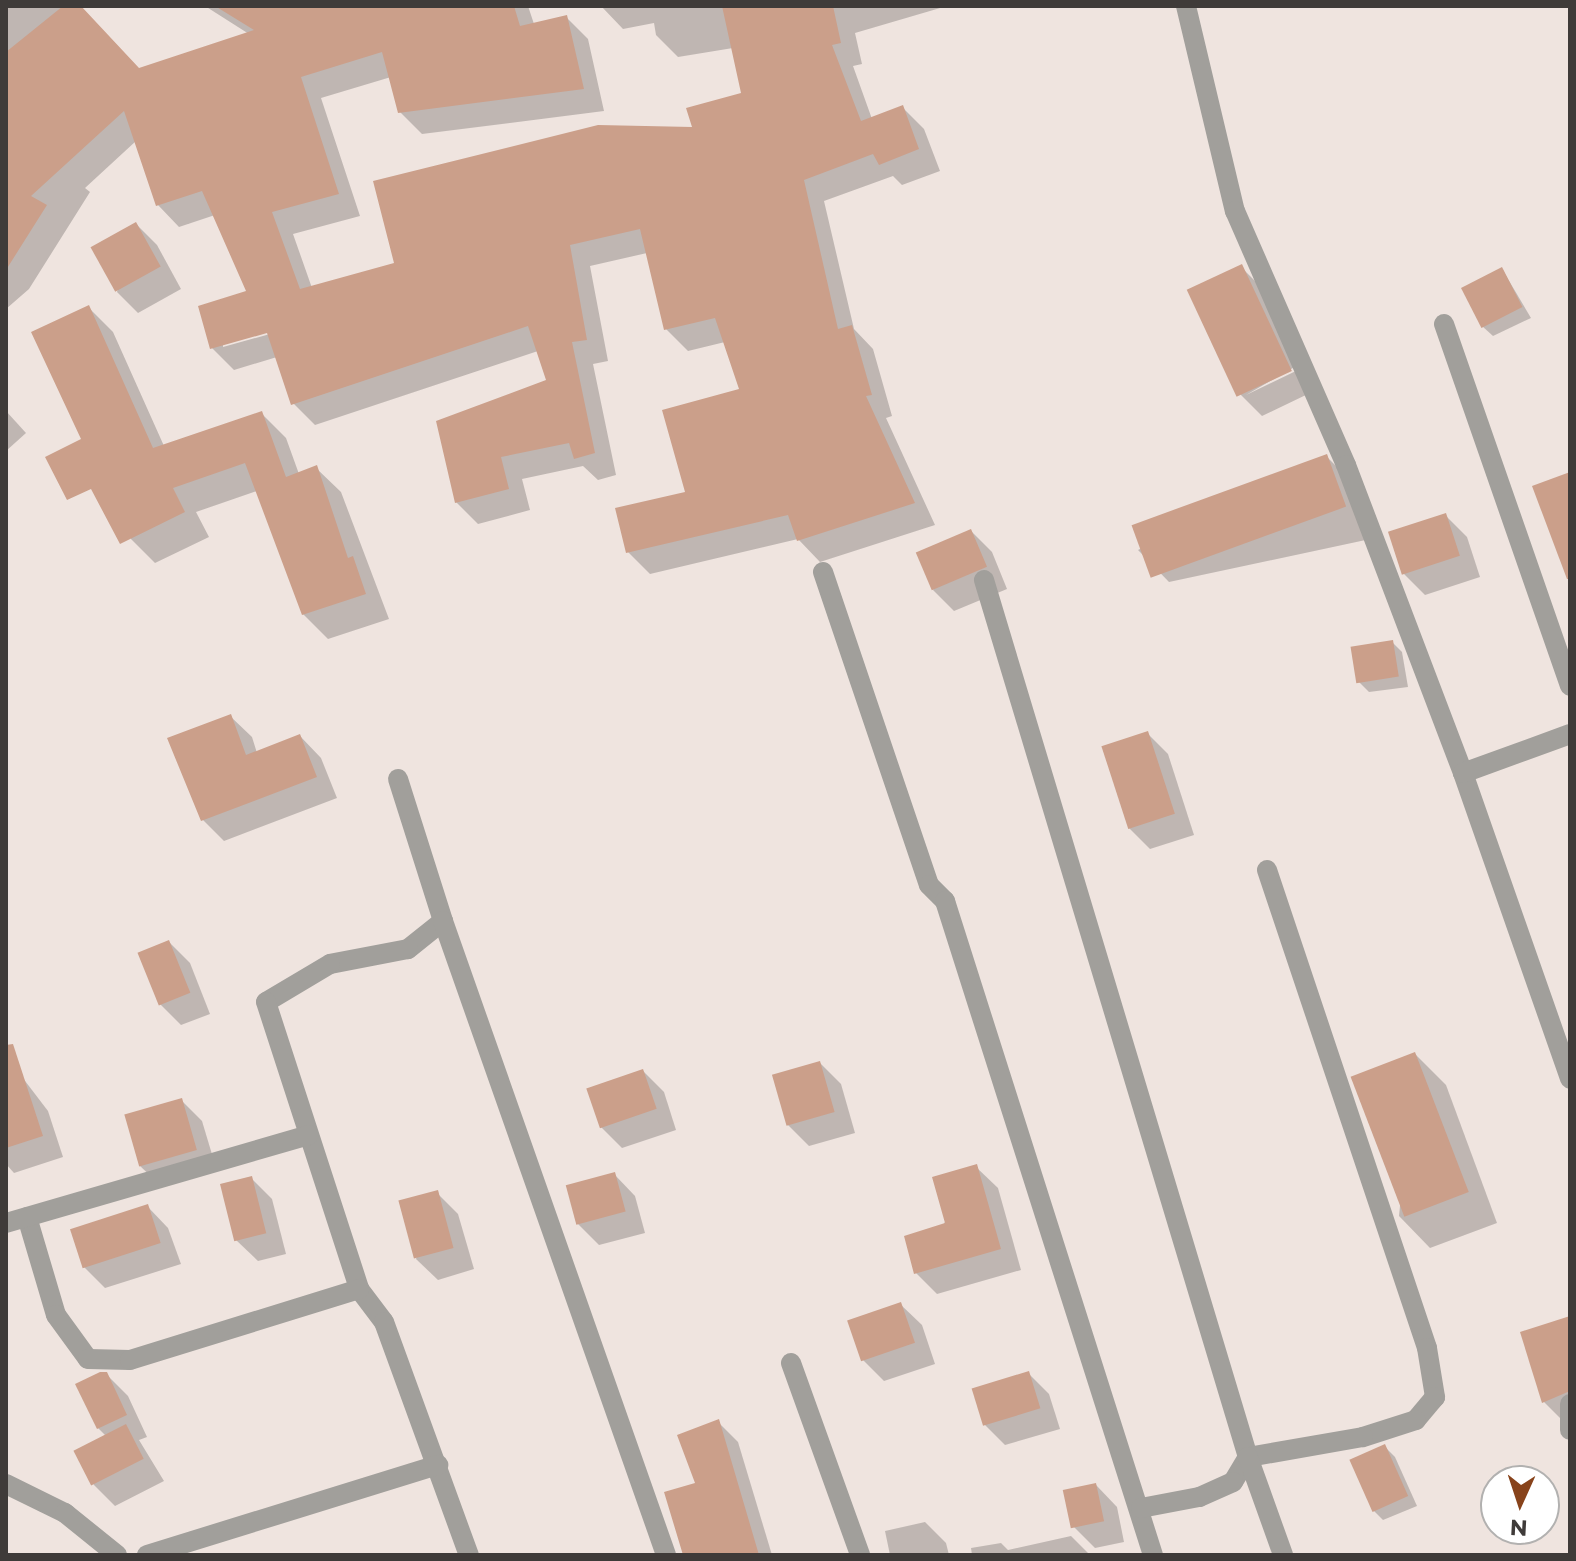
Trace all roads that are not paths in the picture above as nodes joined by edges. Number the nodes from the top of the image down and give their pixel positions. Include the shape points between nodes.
1 (1186, 6) edge
2 (1444, 324) dead end
3 (823, 572) dead end
4 (984, 580) dead end
5 (1570, 686) edge
6 (1570, 734) edge
7 (1463, 773) junction
8 (398, 779) dead end
9 (1267, 870) dead end
10 (443, 921) junction
11 (1570, 1079) edge
12 (308, 1135) junction
13 (27, 1217) junction
14 (6, 1223) edge
15 (359, 1289) junction
16 (791, 1363) dead end
17 (1570, 1404) edge
18 (1570, 1430) edge
19 (1248, 1457) junction
20 (438, 1465) junction
21 (6, 1484) edge
22 (1141, 1508) junction
23 (117, 1555) edge
24 (147, 1555) edge
25 (469, 1555) edge
26 (666, 1555) edge
27 (860, 1555) edge
28 (1153, 1555) edge
29 (1283, 1555) edge

1 - 7 street via 1235,211 1323,408
2 - 5 street
3 - 22 street via 929,885 945,901
4 - 19 street
6 - 7 street
7 - 11 street
8 - 10 street
9 - 19 street via 1427,1348 1435,1397 1416,1420 1363,1437
10 - 12 street via 408,949 330,964 266,1002
10 - 26 street
12 - 13 street
12 - 15 street
13 - 14 street
13 - 15 street via 56,1315 88,1359 130,1360
15 - 20 street via 384,1322
16 - 27 street
17 - 18 street
19 - 22 street via 1233,1482 1199,1497
19 - 29 street
20 - 24 street
20 - 25 street
21 - 23 street via 65,1513
22 - 28 street

